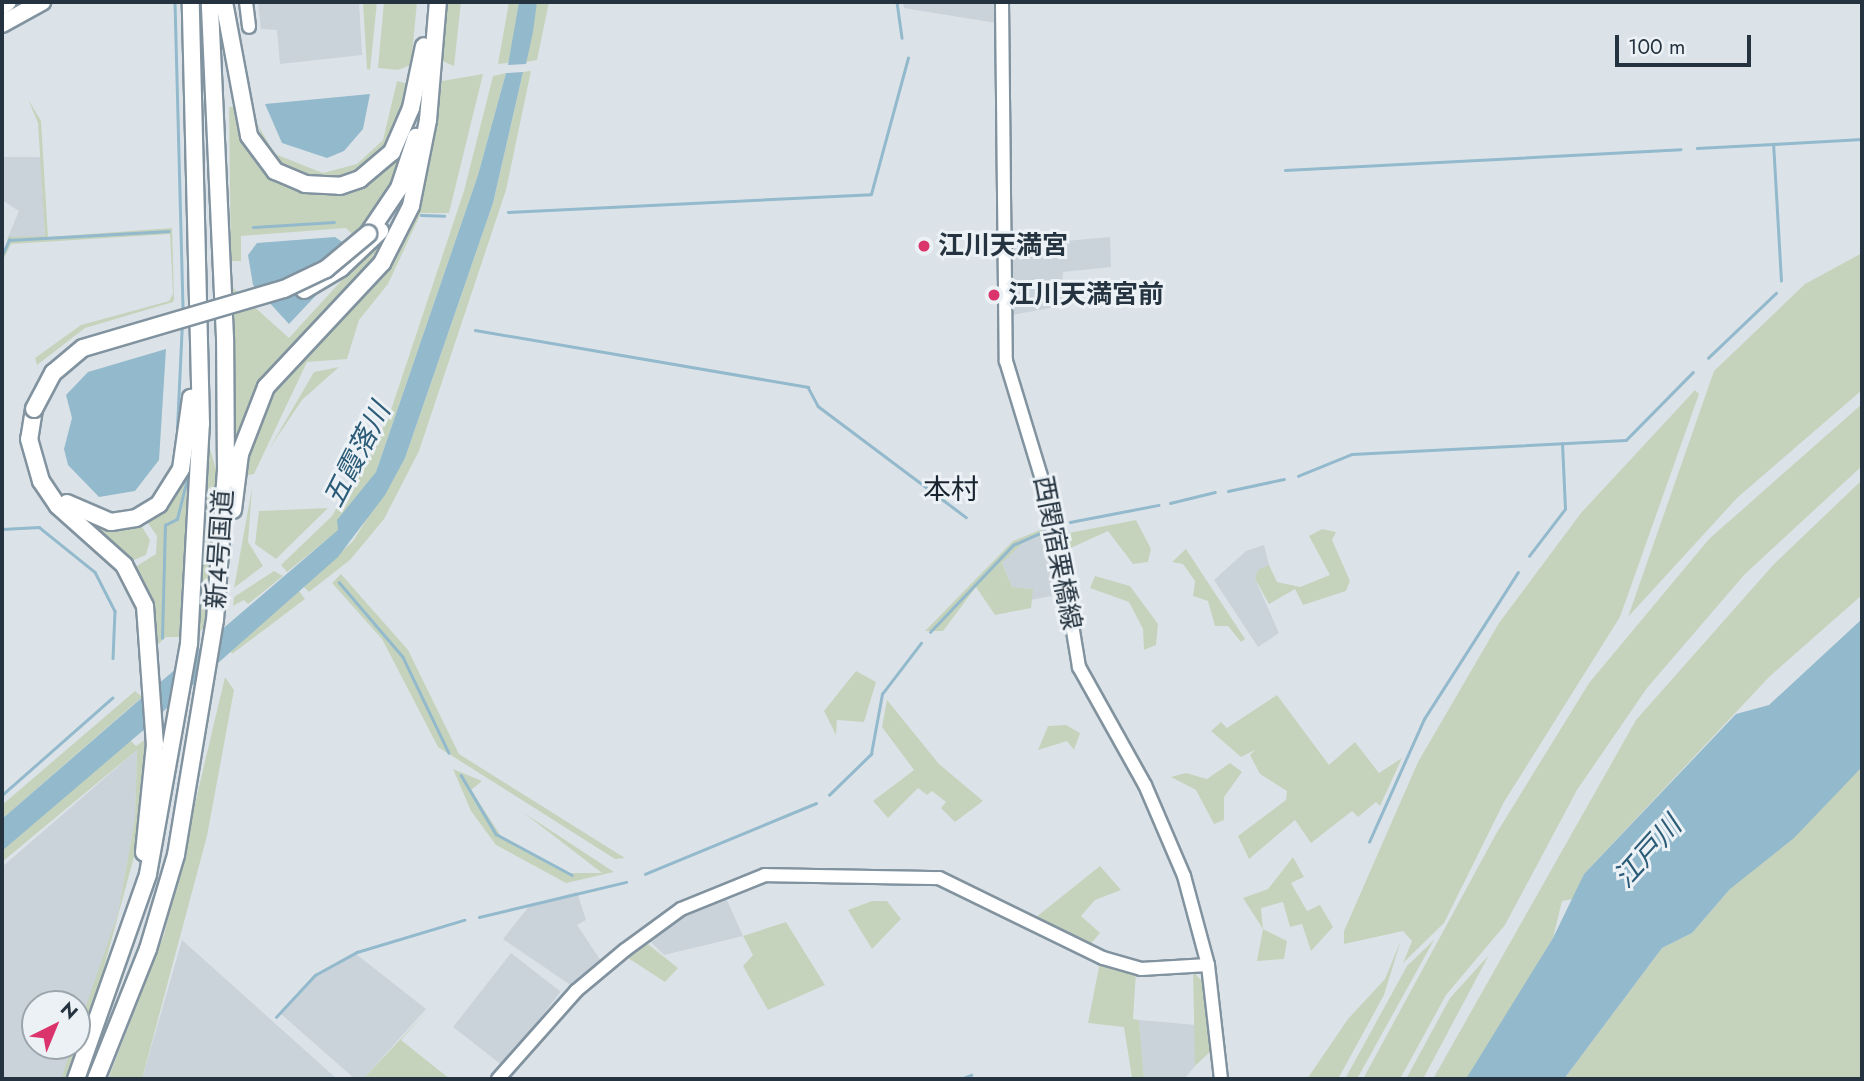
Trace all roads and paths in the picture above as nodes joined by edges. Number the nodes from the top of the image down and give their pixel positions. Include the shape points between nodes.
1 (8, 2) edge
2 (42, 2) edge
3 (191, 2) edge
4 (211, 2) edge
5 (224, 2) edge
6 (246, 2) edge
7 (427, 2) edge
8 (438, 2) edge
9 (1002, 2) edge
10 (2, 5) edge
11 (2, 24) edge
12 (249, 27) dead end
13 (424, 46) junction
14 (425, 138) junction
15 (194, 172) junction
16 (370, 237) junction
17 (38, 410) junction
18 (215, 620) junction
19 (1208, 965) junction
20 (107, 1002) junction
21 (76, 1079) edge
22 (96, 1079) edge
23 (498, 1079) edge
24 (1222, 1079) edge

1 - 10 highway
2 - 11 highway
3 - 15 highway, 新4号国道
4 - 18 highway, 新4号国道 via 226,351 226,471
5 - 13 highway via 249,136 275,171 304,184 340,186 360,179 392,152 411,108
6 - 12 main road
7 - 13 highway
8 - 14 highway
9 - 19 main road, 西関宿栗橋線 via 1006,362 1055,522 1079,667 1170,837
13 - 16 highway via 410,161
14 - 16 highway via 398,205
14 - 18 highway via 411,206 393,246 361,288 289,356 258,403 240,454
15 - 17 highway via 189,434 172,488 136,518 111,522 83,514 63,500 44,469
15 - 20 highway, 新4号国道 via 201,424 189,643 156,843
16 - 17 highway, bridge via 302,282 83,348 53,373
17 - 20 highway via 29,439 41,481 133,578 145,606 153,671 155,744 144,851
18 - 22 highway, 新4号国道 via 207,687 164,897
19 - 23 main road via 1141,969 1103,958 939,878 765,875 681,909 625,950 576,991
19 - 24 main road, 西関宿栗橋線
20 - 21 highway, 新4号国道

